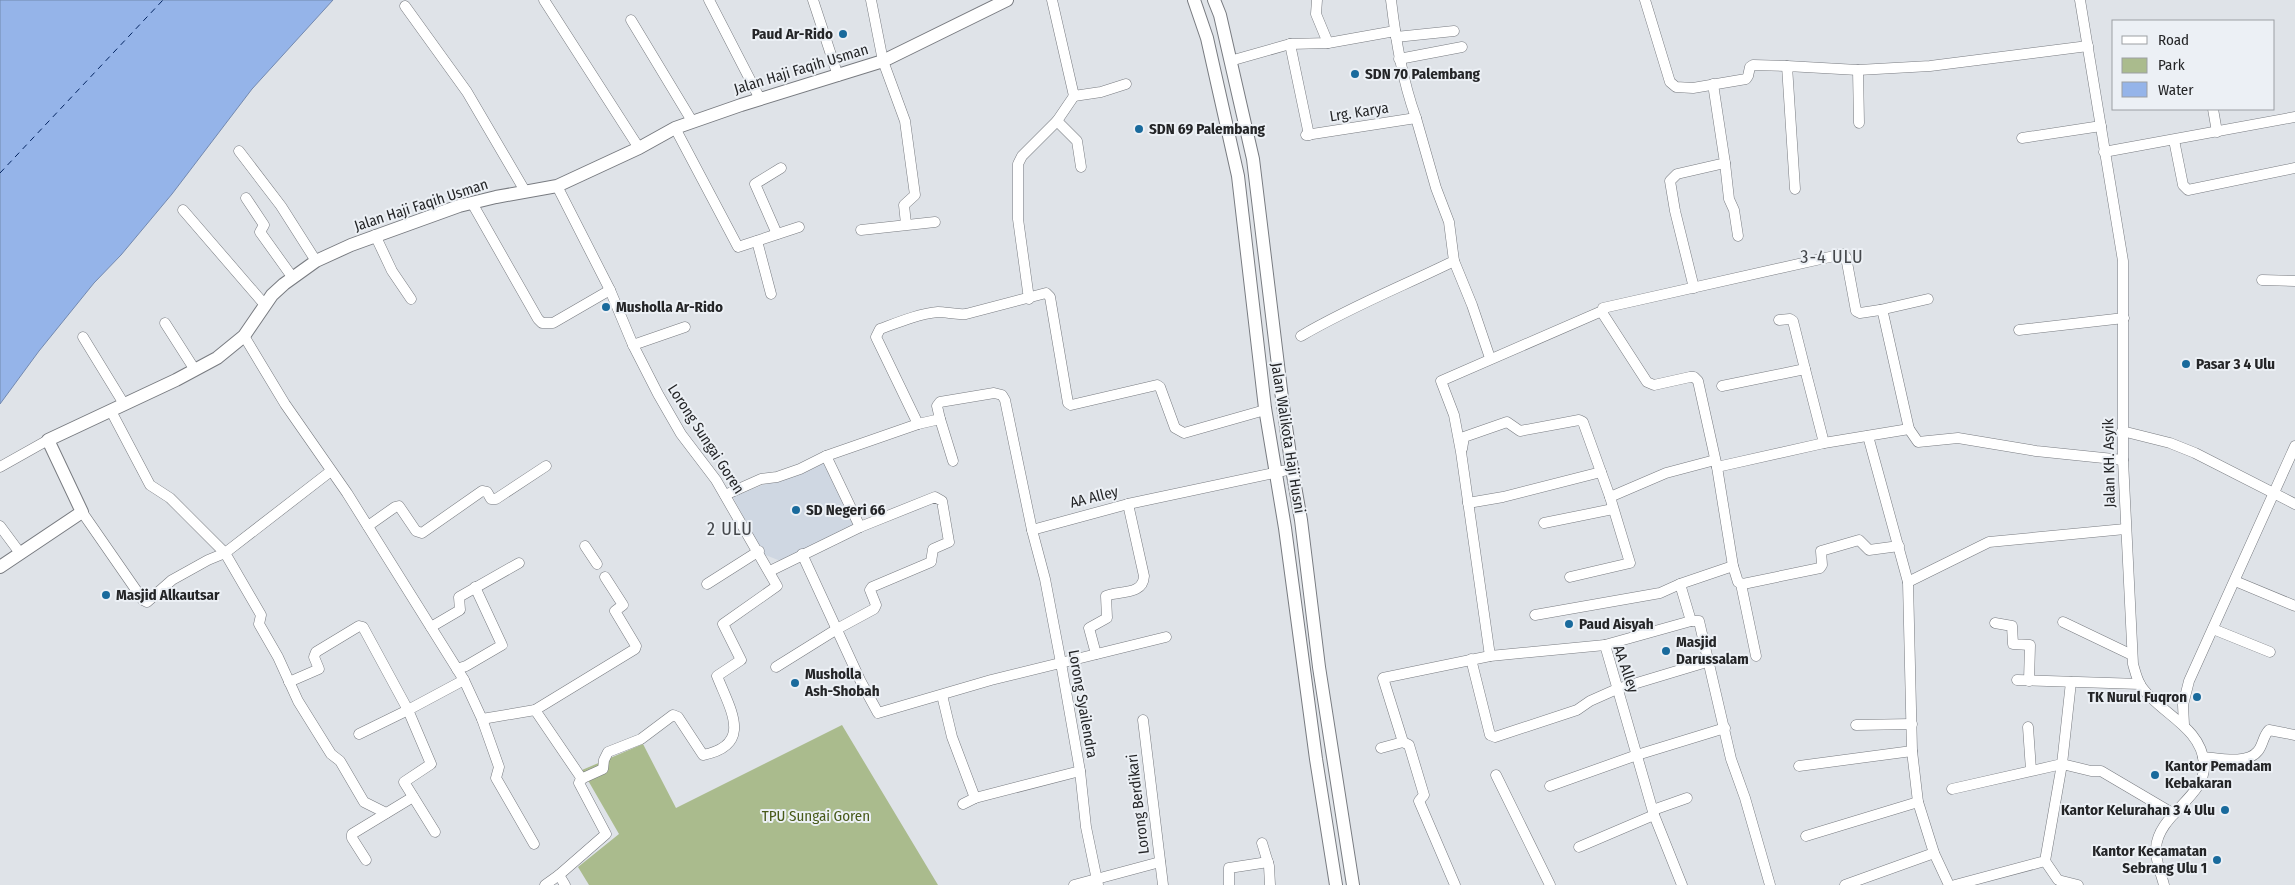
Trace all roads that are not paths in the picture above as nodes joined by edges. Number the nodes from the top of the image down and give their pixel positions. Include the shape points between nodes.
1 (544, 0) edge
2 (709, 0) edge
3 (813, 0) edge
4 (871, 0) edge
5 (1007, 0) edge
6 (1052, 0) edge
7 (1194, 0) edge
8 (1214, 0) edge
9 (1317, 0) edge
10 (1391, 0) edge
11 (1645, 0) edge
12 (2080, 0) edge
13 (405, 6) dead end
14 (631, 20) dead end
15 (1454, 31) dead end
16 (1395, 34) junction
17 (1328, 43) junction
18 (1290, 44) junction
19 (2088, 46) junction
20 (1462, 48) dead end
21 (1399, 59) junction
22 (883, 61) junction
23 (1230, 61) junction
24 (1787, 66) junction
25 (1858, 70) junction
26 (838, 76) junction
27 (1126, 84) dead end
28 (1713, 84) junction
29 (1074, 96) junction
30 (760, 99) junction
31 (2213, 110) edge
32 (2295, 117) edge
33 (1416, 118) junction
34 (1057, 120) junction
35 (692, 121) junction
36 (1859, 123) dead end
37 (2101, 126) junction
38 (669, 131) junction
39 (2217, 132) junction
40 (2022, 138) dead end
41 (2174, 140) junction
42 (640, 147) junction
43 (239, 151) dead end
44 (2104, 152) junction
45 (1725, 163) junction
46 (1081, 167) dead end
47 (781, 168) dead end
48 (2295, 168) edge
49 (557, 186) junction
50 (1794, 189) dead end
51 (525, 191) junction
52 (246, 198) dead end
53 (466, 204) junction
54 (183, 210) dead end
55 (935, 222) dead end
56 (906, 224) junction
57 (800, 227) dead end
58 (861, 230) dead end
59 (777, 234) junction
60 (375, 235) junction
61 (1738, 236) dead end
62 (757, 241) junction
63 (316, 261) junction
64 (1454, 261) junction
65 (293, 278) junction
66 (2262, 280) dead end
67 (2295, 281) edge
68 (1694, 288) junction
69 (610, 290) junction
70 (772, 294) dead end
71 (411, 299) dead end
72 (1029, 299) junction
73 (1928, 299) dead end
74 (265, 305) junction
75 (1880, 310) junction
76 (1602, 311) junction
77 (2124, 318) junction
78 (1779, 320) dead end
79 (165, 323) dead end
80 (685, 327) dead end
81 (2019, 330) dead end
82 (243, 336) junction
83 (1302, 336) dead end
84 (83, 337) dead end
85 (633, 345) junction
86 (1490, 358) junction
87 (1805, 369) junction
88 (195, 370) junction
89 (1722, 386) dead end
90 (124, 404) junction
91 (1265, 410) junction
92 (111, 411) junction
93 (940, 419) junction
94 (918, 424) junction
95 (1909, 429) junction
96 (2122, 431) junction
97 (1868, 436) junction
98 (48, 440) junction
99 (1824, 442) junction
100 (2295, 446) edge
101 (1461, 452) junction
102 (826, 456) junction
103 (2123, 460) junction
104 (953, 461) dead end
105 (1716, 463) junction
106 (546, 466) dead end
107 (0, 467) edge
108 (1292, 470) junction
109 (331, 471) junction
110 (1601, 472) junction
111 (1276, 473) junction
112 (2275, 492) junction
113 (725, 495) junction
114 (1610, 497) junction
115 (1468, 503) junction
116 (1128, 504) junction
117 (2295, 504) edge
118 (1613, 509) junction
119 (82, 512) junction
120 (1544, 523) dead end
121 (0, 526) edge
122 (368, 526) junction
123 (860, 527) junction
124 (2125, 529) junction
125 (1032, 530) junction
126 (585, 546) dead end
127 (1899, 546) junction
128 (759, 551) junction
129 (20, 552) junction
130 (226, 553) junction
131 (802, 554) junction
132 (519, 563) dead end
133 (597, 564) dead end
134 (1733, 566) junction
135 (0, 567) edge
136 (770, 571) junction
137 (605, 577) dead end
138 (1570, 577) dead end
139 (2235, 581) junction
140 (1908, 582) junction
141 (707, 584) dead end
142 (1680, 584) junction
143 (1741, 584) junction
144 (475, 587) junction
145 (2295, 606) edge
146 (1535, 615) dead end
147 (1691, 621) junction
148 (2063, 622) dead end
149 (1995, 623) dead end
150 (431, 627) junction
151 (837, 629) junction
152 (2213, 629) junction
153 (1166, 637) dead end
154 (1605, 645) junction
155 (2270, 652) dead end
156 (1096, 654) junction
157 (2132, 655) junction
158 (1490, 656) junction
159 (1756, 656) dead end
160 (1471, 659) junction
161 (1710, 661) junction
162 (1061, 663) junction
163 (776, 667) dead end
164 (457, 669) junction
165 (464, 680) junction
166 (2017, 680) dead end
167 (2029, 681) junction
168 (289, 682) junction
169 (2071, 682) junction
170 (2140, 684) junction
171 (1617, 689) junction
172 (942, 695) junction
173 (411, 709) junction
174 (536, 710) junction
175 (482, 719) junction
176 (1143, 720) dead end
177 (1912, 724) junction
178 (1856, 725) dead end
179 (2184, 725) junction
180 (2028, 727) dead end
181 (1725, 728) junction
182 (359, 734) dead end
183 (2295, 735) edge
184 (1403, 742) junction
185 (1381, 748) dead end
186 (1912, 752) junction
187 (1636, 755) junction
188 (2203, 757) junction
189 (2062, 764) junction
190 (1799, 766) dead end
191 (2031, 770) junction
192 (1080, 772) junction
193 (1496, 775) dead end
194 (582, 779) junction
195 (1550, 786) dead end
196 (1952, 789) dead end
197 (414, 797) junction
198 (975, 798) junction
199 (1687, 798) dead end
200 (1918, 802) junction
201 (963, 804) dead end
202 (386, 813) junction
203 (1654, 813) junction
204 (2174, 814) junction
205 (435, 832) dead end
206 (1806, 836) dead end
207 (1262, 843) dead end
208 (534, 844) dead end
209 (1579, 847) dead end
210 (1934, 853) junction
211 (366, 860) dead end
212 (2045, 861) junction
213 (1160, 862) junction
214 (1268, 862) junction
215 (559, 875) junction
216 (1097, 882) edge
217 (545, 885) edge
218 (565, 885) edge
219 (1074, 885) edge
220 (1162, 885) edge
221 (1229, 885) edge
222 (1270, 885) edge
223 (1336, 885) edge
224 (1353, 885) edge
225 (1455, 885) edge
226 (1550, 885) edge
227 (1682, 885) edge
228 (1770, 885) edge
229 (1845, 885) edge
230 (1949, 885) edge
231 (1955, 885) edge
232 (2078, 885) edge
233 (2164, 885) edge

1 - 42 street
2 - 30 street
3 - 26 street
4 - 22 street
5 - 22 street, Jalan Haji Faqih Usman
6 - 29 street
7 - 91 street, Jalan Walikota Haji Husni via 1207,38 1238,176
8 - 23 street, Jalan Walikota Haji Husni
9 - 17 street via 1316,14
10 - 16 street, Lrg. Karya
11 - 28 street via 1672,85 1693,88
12 - 19 street, Jalan KH. Asyik
13 - 51 street via 468,92
14 - 35 street
15 - 16 street
16 - 17 street
16 - 21 street, Lrg. Karya
17 - 18 street
18 - 23 street
18 - 33 street, Lrg. Karya via 1308,135
19 - 25 street via 1930,66
19 - 37 street, Jalan KH. Asyik
20 - 21 street
21 - 33 street, Lrg. Karya via 1405,89
22 - 26 street, Jalan Haji Faqih Usman
22 - 56 street via 905,121 908,140 915,195 904,205
23 - 108 street, Jalan Walikota Haji Husni via 1253,159
24 - 25 street
24 - 28 street via 1753,65 1746,79
24 - 50 street
25 - 36 street
26 - 30 street, Jalan Haji Faqih Usman
27 - 29 street
28 - 45 street
29 - 34 street
30 - 35 street, Jalan Haji Faqih Usman
31 - 39 street
32 - 39 street
33 - 64 street, Lrg. Karya via 1449,222
34 - 46 street via 1078,141
34 - 72 street via 1018,164 1018,219
35 - 38 street, Jalan Haji Faqih Usman
37 - 40 street
37 - 44 street, Jalan KH. Asyik
38 - 42 street, Jalan Haji Faqih Usman
38 - 62 street via 737,245
39 - 41 street
41 - 44 street
41 - 48 street via 2183,185 2188,190
42 - 49 street, Jalan Haji Faqih Usman
43 - 63 street via 281,206
44 - 77 street, Jalan KH. Asyik via 2123,261
45 - 61 street
45 - 68 street via 1677,174 1670,181
47 - 59 street via 755,184
49 - 51 street, Jalan Haji Faqih Usman
49 - 69 street, Lorong Sungai Goren
51 - 53 street, Jalan Haji Faqih Usman
52 - 65 street via 264,225 260,232
53 - 60 street, Jalan Haji Faqih Usman
53 - 69 street via 542,323 553,323
54 - 74 street
55 - 56 street
56 - 58 street
57 - 59 street
59 - 62 street
60 - 63 street, Jalan Haji Faqih Usman
60 - 71 street via 392,271
62 - 70 street
63 - 65 street, Jalan Haji Faqih Usman
64 - 83 street via 1356,305
64 - 86 street, Lrg. Karya
65 - 74 street, Jalan Haji Faqih Usman
66 - 67 street
68 - 75 street via 1843,254 1856,311
68 - 76 street via 1606,307
69 - 85 street, Lorong Sungai Goren
72 - 91 street via 1046,293 1049,295 1070,404 1157,385 1175,428 1184,432
72 - 94 street via 966,314 939,312 912,318 877,332 876,337
73 - 75 street
74 - 82 street, Jalan Haji Faqih Usman
75 - 95 street
76 - 86 street
76 - 105 street via 1647,382 1654,385 1696,378
77 - 81 street
77 - 96 street, Jalan KH. Asyik
78 - 87 street via 1794,322
79 - 88 street
80 - 85 street
82 - 88 street, Jalan Haji Faqih Usman via 217,358
82 - 109 street
84 - 90 street
85 - 113 street, Lorong Sungai Goren via 681,434
86 - 101 street via 1441,381 1454,415
87 - 89 street
87 - 99 street
88 - 90 street, Jalan Haji Faqih Usman
90 - 92 street, Jalan Haji Faqih Usman
91 - 111 street, Jalan Walikota Haji Husni
92 - 98 street, Jalan Haji Faqih Usman
92 - 130 street via 150,485 170,498
93 - 94 street
93 - 104 street
93 - 125 street via 937,406 940,402 994,393 1002,395
94 - 102 street
95 - 97 street
95 - 103 street via 1913,438 1920,442 1958,438
96 - 103 street, Jalan KH. Asyik
96 - 112 street via 2195,452
97 - 99 street
97 - 127 street
98 - 107 street
98 - 119 street
99 - 105 street
100 - 112 street
101 - 110 street via 1464,437 1507,422 1520,431 1580,420
101 - 115 street
102 - 113 street via 800,469 779,477 761,479
102 - 123 street
103 - 124 street, Jalan KH. Asyik
105 - 114 street via 1666,473
105 - 134 street
106 - 122 street via 496,499 482,491 422,533 416,531 402,507 396,506
108 - 111 street, AA Alley
108 - 224 street, Jalan Walikota Haji Husni
109 - 122 street
109 - 130 street
110 - 114 street
110 - 115 street
111 - 116 street, AA Alley
111 - 223 street, Jalan Walikota Haji Husni
112 - 117 street
112 - 139 street
113 - 128 street, Lorong Sungai Goren
114 - 118 street
115 - 158 street
116 - 125 street, AA Alley
116 - 156 street via 1144,582 1137,589 1106,596 1107,618 1089,628
118 - 120 street
118 - 138 street via 1630,563
119 - 129 street
119 - 130 street via 147,602 172,580
121 - 129 street
122 - 150 street
123 - 131 street
123 - 151 street via 938,497 942,501 949,541 933,549 931,562 870,588 875,608
124 - 140 street via 1989,542
124 - 157 street, Jalan KH. Asyik
125 - 162 street, Lorong Syailendra
126 - 133 street
127 - 140 street
127 - 143 street via 1869,550 1859,540 1821,551 1820,568
128 - 136 street, Lorong Sungai Goren
128 - 141 street
129 - 135 street
130 - 168 street via 261,614 259,624
131 - 136 street
131 - 151 street
132 - 144 street
134 - 142 street
134 - 143 street
136 - 194 street via 776,589 723,624 742,660 717,676 734,720 735,730 726,746 701,754 678,717 672,715 641,739 608,752 603,769
137 - 174 street via 623,605 615,613 636,649
139 - 145 street
139 - 152 street
140 - 177 street
142 - 146 street via 1654,594
142 - 147 street
143 - 159 street
144 - 150 street via 457,599 460,610
144 - 164 street via 503,643 484,657
147 - 154 street
147 - 161 street via 1700,621
148 - 157 street
149 - 167 street via 2012,626 2013,644 2030,645
150 - 164 street
151 - 163 street
151 - 172 street via 877,713
152 - 155 street
152 - 179 street via 2189,681 2183,704
153 - 156 street
154 - 158 street, AA Alley
154 - 171 street, AA Alley
156 - 162 street
157 - 170 street, Jalan KH. Asyik
158 - 160 street, AA Alley
160 - 171 street via 1492,737 1577,710
160 - 184 street, AA Alley via 1383,678
161 - 171 street
161 - 181 street
162 - 172 street
162 - 192 street, Lorong Syailendra
164 - 165 street
165 - 173 street
165 - 175 street
166 - 167 street
167 - 169 street
168 - 173 street via 319,670 314,657 316,652 361,626
168 - 202 street via 331,754 340,761 364,802
169 - 170 street
169 - 189 street
170 - 179 street, Jalan KH. Asyik via 2149,696
171 - 187 street, AA Alley
172 - 198 street via 952,737
173 - 182 street
173 - 197 street via 431,763 405,780
174 - 175 street
174 - 194 street
175 - 208 street via 500,768 496,778
176 - 213 street, Lorong Berdikari
177 - 178 street
177 - 186 street
179 - 188 street, Jalan KH. Asyik
180 - 191 street
181 - 187 street
181 - 228 street via 1731,759
183 - 188 street via 2269,730 2259,750 2252,756 2239,759
184 - 185 street
184 - 225 street via 1409,745 1424,795 1420,800 1421,806
186 - 190 street
186 - 200 street
187 - 195 street
187 - 203 street, AA Alley
188 - 204 street via 2204,773 2200,782
189 - 191 street
189 - 204 street via 2101,771
189 - 212 street
191 - 196 street
192 - 198 street
192 - 216 street, Lorong Syailendra
193 - 226 street
194 - 215 street via 580,785 606,834
197 - 202 street
197 - 205 street
198 - 201 street
199 - 203 street
200 - 206 street
200 - 210 street
202 - 211 street via 352,834
203 - 209 street
203 - 227 street, AA Alley
204 - 233 street via 2163,826 2156,846
207 - 214 street
210 - 229 street
210 - 230 street
212 - 231 street
212 - 232 street via 2058,880
213 - 216 street
213 - 220 street, Lorong Berdikari
214 - 221 street via 1229,868
214 - 222 street
215 - 217 street
215 - 218 street
216 - 219 street

